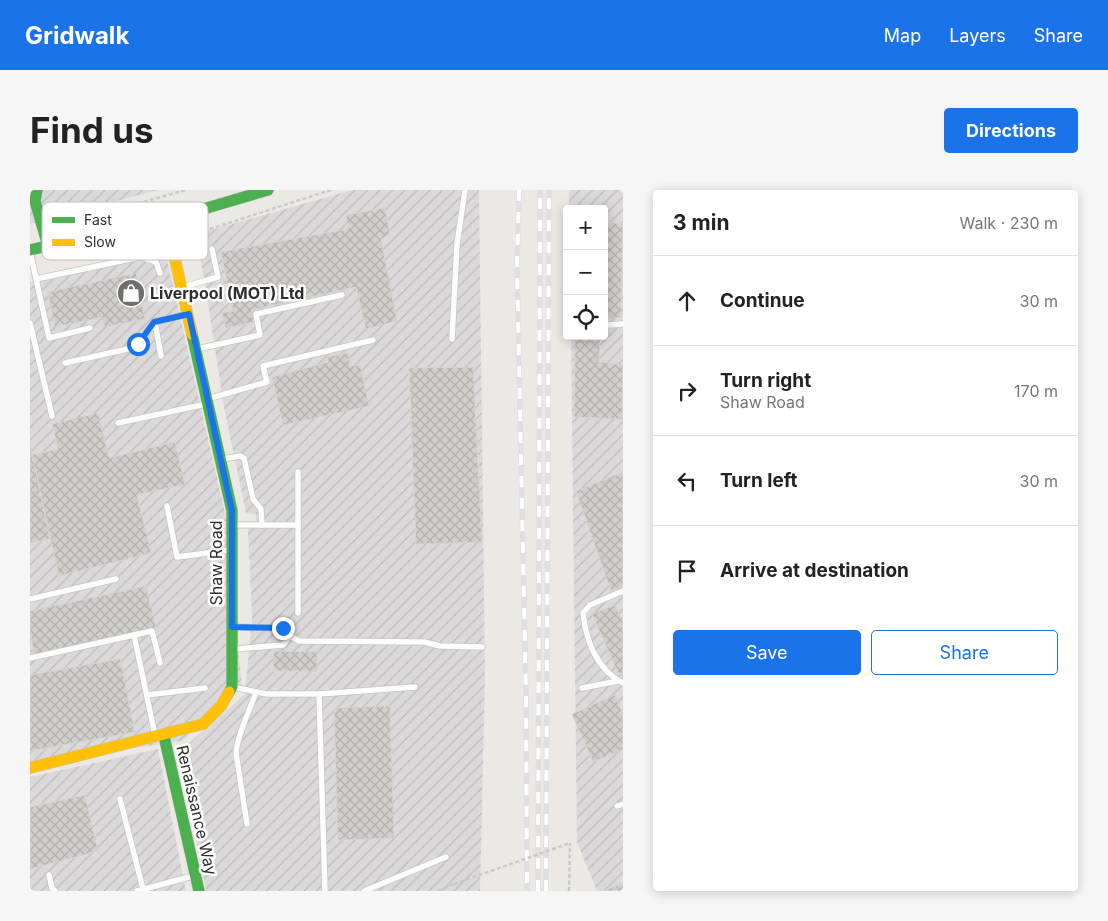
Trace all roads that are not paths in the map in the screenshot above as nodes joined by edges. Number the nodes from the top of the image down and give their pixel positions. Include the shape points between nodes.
1 (37, 190) edge
2 (268, 190) edge
3 (465, 190) edge
4 (208, 208) edge
5 (42, 226) edge
6 (212, 249) dead end
7 (30, 251) edge
8 (126, 260) edge
9 (150, 260) edge
10 (176, 260) edge
11 (160, 273) dead end
12 (36, 280) junction
13 (183, 287) junction
14 (342, 295) dead end
15 (189, 314) junction
16 (154, 322) junction
17 (30, 323) edge
18 (623, 324) edge
19 (608, 325) dead end
20 (90, 328) dead end
21 (452, 339) dead end
22 (373, 340) dead end
23 (196, 349) junction
24 (161, 356) dead end
25 (65, 363) dead end
26 (208, 401) junction
27 (52, 416) dead end
28 (118, 423) dead end
29 (221, 460) junction
30 (298, 472) dead end
31 (167, 506) dead end
32 (232, 525) junction
33 (262, 525) junction
34 (298, 525) junction
35 (232, 550) junction
36 (116, 579) dead end
37 (623, 591) edge
38 (30, 599) edge
39 (298, 613) dead end
40 (232, 627) junction
41 (134, 635) junction
42 (290, 636) junction
43 (482, 647) dead end
44 (232, 649) junction
45 (30, 658) edge
46 (160, 664) dead end
47 (621, 682) edge
48 (232, 687) junction
49 (415, 687) dead end
50 (205, 688) dead end
51 (582, 688) dead end
52 (256, 692) junction
53 (319, 694) junction
54 (147, 695) junction
55 (160, 737) junction
56 (30, 768) edge
57 (120, 799) dead end
58 (247, 824) dead end
59 (446, 857) dead end
60 (195, 875) junction
61 (49, 876) dead end
62 (140, 890) edge
63 (55, 891) edge
64 (199, 891) edge
65 (325, 891) edge
66 (364, 891) edge

1 - 5 street via 35,200
2 - 4 street
3 - 21 lane via 457,244
6 - 13 lane via 218,278
7 - 12 lane
8 - 12 lane
9 - 11 lane via 156,262
10 - 13 street, Shaw Road
12 - 20 lane via 50,338
13 - 15 street, Shaw Road
14 - 23 lane via 256,314 260,335
15 - 16 lane
15 - 23 street, Shaw Road
16 - 24 lane
16 - 25 lane via 132,348
17 - 27 lane
18 - 19 lane
22 - 26 lane via 263,366 268,382
23 - 26 street, Shaw Road
26 - 28 lane
26 - 29 street, Shaw Road
29 - 32 street, Shaw Road
29 - 33 lane via 244,458 253,499 261,509
30 - 34 lane
31 - 35 lane via 177,557
32 - 33 lane
32 - 35 street, Shaw Road
33 - 34 lane
34 - 39 lane
35 - 40 street, Shaw Road
36 - 38 lane
37 - 47 lane via 590,605 584,613 593,652 603,667
40 - 42 lane via 283,628
40 - 44 street, Shaw Road
41 - 45 lane
41 - 46 lane via 152,631
41 - 54 lane
42 - 43 lane via 306,642 424,642 440,646
42 - 44 lane via 282,645
44 - 48 street, Shaw Road
47 - 51 lane
48 - 52 lane
48 - 55 street via 221,706 203,724
49 - 53 lane
50 - 54 lane
52 - 53 lane
52 - 58 lane via 236,743
53 - 65 lane
54 - 55 lane
55 - 56 street
55 - 60 street, Renaissance Way
57 - 62 lane
59 - 66 lane
60 - 62 lane
60 - 64 street, Renaissance Way
61 - 63 lane

